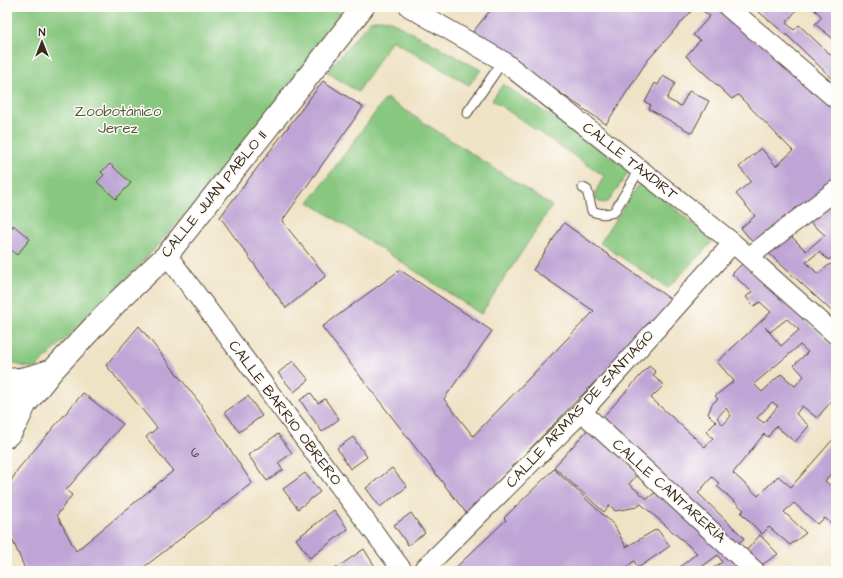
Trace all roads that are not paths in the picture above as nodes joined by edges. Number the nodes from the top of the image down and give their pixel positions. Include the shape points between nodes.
1 (363, 7) edge
2 (409, 7) edge
3 (728, 7) edge
4 (504, 61) junction
5 (836, 99) edge
6 (467, 113) dead end
7 (640, 169) junction
8 (583, 188) dead end
9 (836, 190) edge
10 (733, 243) junction
11 (167, 255) junction
12 (749, 257) junction
13 (836, 335) edge
14 (53, 370) junction
15 (7, 379) edge
16 (7, 386) edge
17 (582, 412) junction
18 (12, 429) edge
19 (403, 571) edge
20 (422, 571) edge
21 (756, 571) edge

1 - 11 main road, CALLE JUAN PABLO II
2 - 4 street, CALLE TAXDIRT
3 - 5 street
4 - 6 lane
4 - 7 street, CALLE TAXDIRT
7 - 8 lane via 614,212 601,214 592,211 587,190
7 - 10 street, CALLE TAXDIRT
9 - 12 street
10 - 12 street, CALLE TAXDIRT
10 - 17 street, CALLE ARMAS DE SANTIAGO
11 - 14 main road, CALLE JUAN PABLO II via 119,300
11 - 19 street, CALLE BARRIO OBRERO
12 - 13 street, CALLE TAXDIRT
14 - 15 main road
14 - 18 main road, CALLE JUAN PABLO II via 26,405
16 - 18 main road via 17,401 19,412
17 - 20 street, CALLE ARMAS DE SANTIAGO
17 - 21 street, CALLE CANTARERÍA

